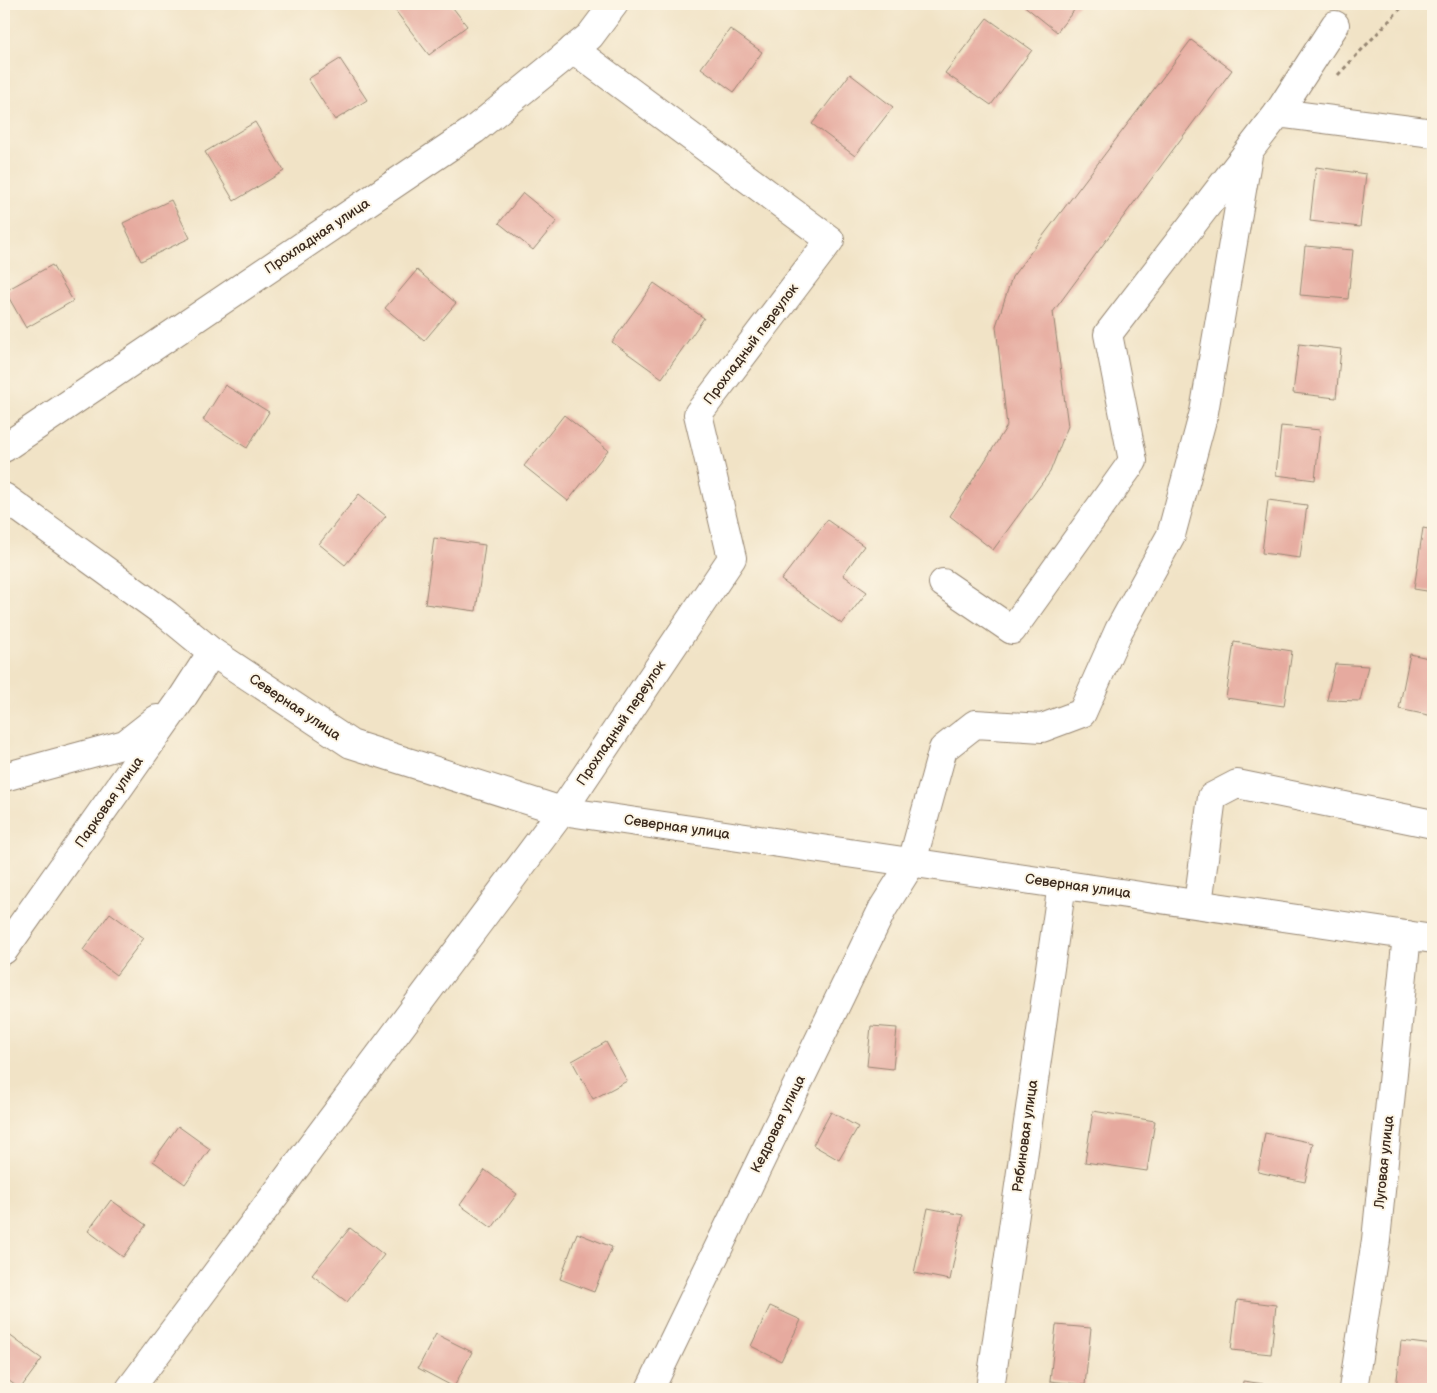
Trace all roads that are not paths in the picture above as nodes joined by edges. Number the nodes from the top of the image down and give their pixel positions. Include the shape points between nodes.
1 (614, 4) edge
2 (1335, 25) dead end
3 (573, 49) junction
4 (1278, 114) junction
5 (1433, 133) edge
6 (1248, 155) junction
7 (4, 448) edge
8 (4, 497) edge
9 (943, 583) dead end
10 (212, 652) junction
11 (181, 700) junction
12 (4, 778) edge
13 (562, 811) junction
14 (1433, 824) edge
15 (912, 862) junction
16 (1062, 884) junction
17 (1198, 904) junction
18 (1420, 937) edge
19 (4, 950) edge
20 (130, 1389) edge
21 (650, 1389) edge
22 (990, 1389) edge
23 (1353, 1389) edge

1 - 3 street, Прохладная улица via 590,36
2 - 4 street
3 - 7 street, Прохладная улица via 474,130
3 - 13 street, Прохладный переулок via 830,240 698,414 732,558
4 - 5 street
4 - 6 street
6 - 9 street via 1108,334 1134,462 1012,630
6 - 15 street, Кедровая улица via 1204,412 1171,535 1119,630 1082,713 1042,728 975,724 943,748
8 - 10 street, Северная улица via 167,615
10 - 11 street, Парковая улица
10 - 13 street, Северная улица via 351,744
11 - 12 street via 125,744
11 - 19 street, Парковая улица
13 - 15 street, Северная улица
13 - 20 street
14 - 17 street via 1237,784 1212,797
15 - 16 street, Северная улица
15 - 21 street, Кедровая улица via 883,908
16 - 17 street, Северная улица
16 - 22 street, Рябиновая улица
17 - 18 street, Северная улица
18 - 23 street, Луговая улица

